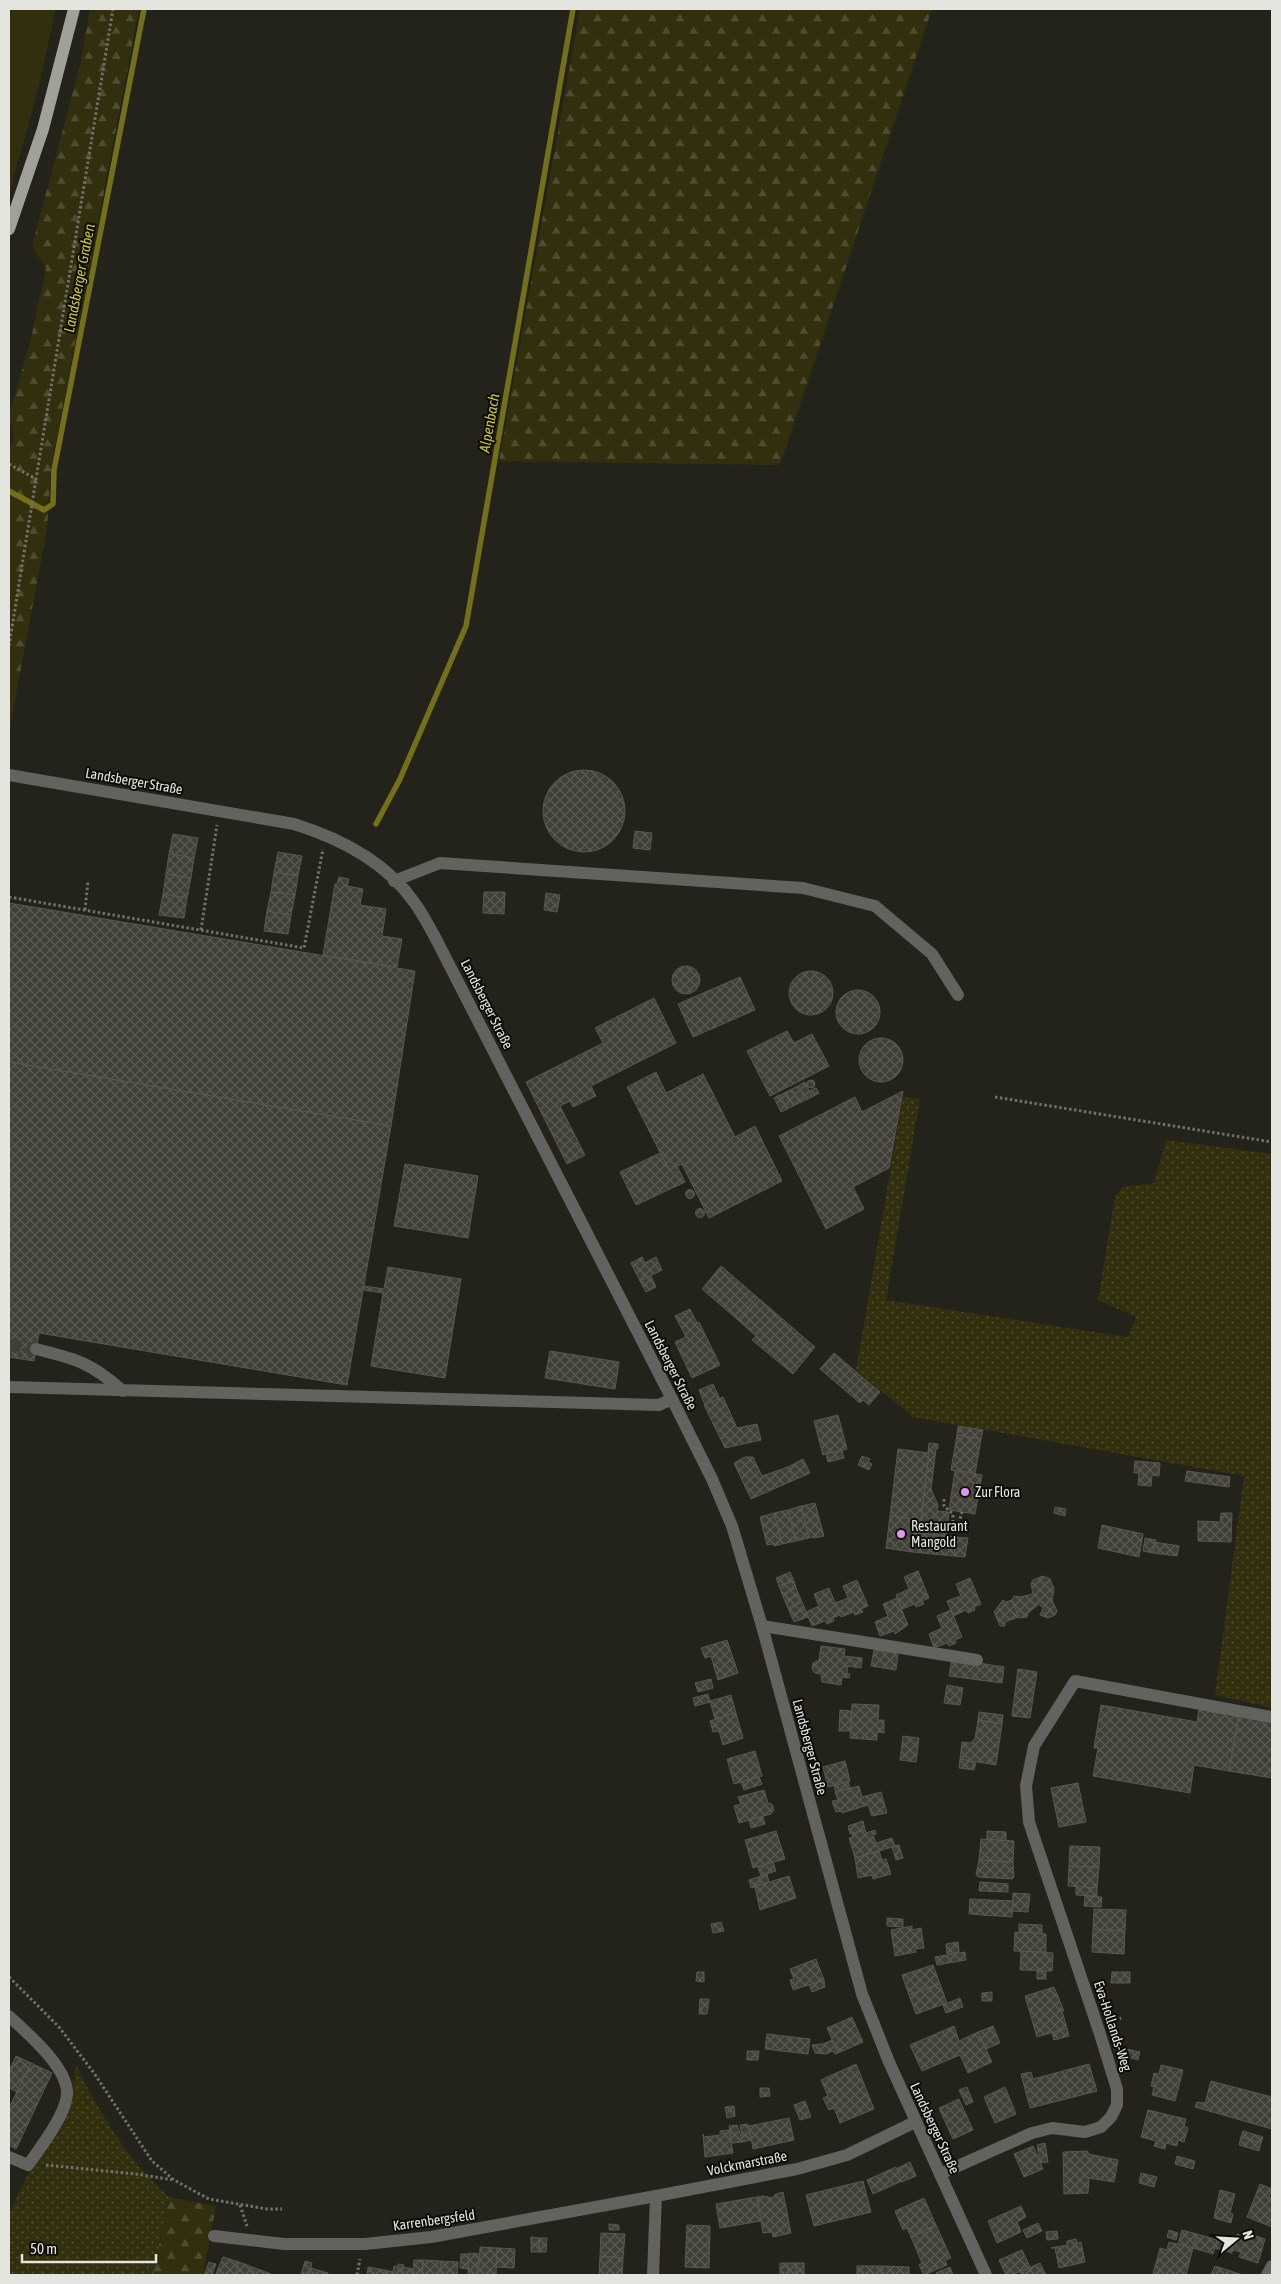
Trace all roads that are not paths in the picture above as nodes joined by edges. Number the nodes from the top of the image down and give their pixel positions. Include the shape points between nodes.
1 (74, 9) edge
2 (9, 229) edge
3 (9, 775) edge
4 (394, 880) junction
5 (958, 996) dead end
6 (36, 1349) tunnel mouth
7 (9, 1388) edge
8 (123, 1391) junction
9 (672, 1399) junction
10 (762, 1626) junction
11 (977, 1660) dead end
12 (1272, 1717) edge
13 (9, 2016) edge
14 (915, 2122) junction
15 (9, 2157) edge
16 (940, 2174) junction
17 (656, 2196) junction
18 (214, 2236) dead end
19 (1272, 2266) edge
20 (652, 2275) edge
21 (986, 2275) edge
22 (1267, 2275) edge

1 - 2 main road via 43,129
3 - 4 street, Landsberger Straße via 294,824 326,834 352,847
4 - 5 street via 440,863 804,888 875,906 932,954
4 - 9 street, Landsberger Straße via 413,900 437,941
6 - 8 street via 78,1360 101,1372
7 - 8 street
8 - 9 street via 659,1405
9 - 10 street, Landsberger Straße via 732,1526
10 - 11 street
10 - 14 street, Landsberger Straße via 862,1994
12 - 16 street, Eva-Hollands-Weg via 1075,1681 1034,1746 1026,1786 1029,1822 1099,2031 1117,2089 1117,2105 1101,2127 1085,2132 1052,2128 1032,2133
13 - 15 street via 58,2068 66,2082 67,2095 62,2110 28,2166
14 - 16 street, Landsberger Straße
14 - 17 street, Volckmarstraße via 847,2155 797,2169
16 - 21 street, Landsberger Straße
17 - 18 street, Karrenbergsfeld via 431,2237 365,2244 284,2244
17 - 20 street
19 - 22 street

